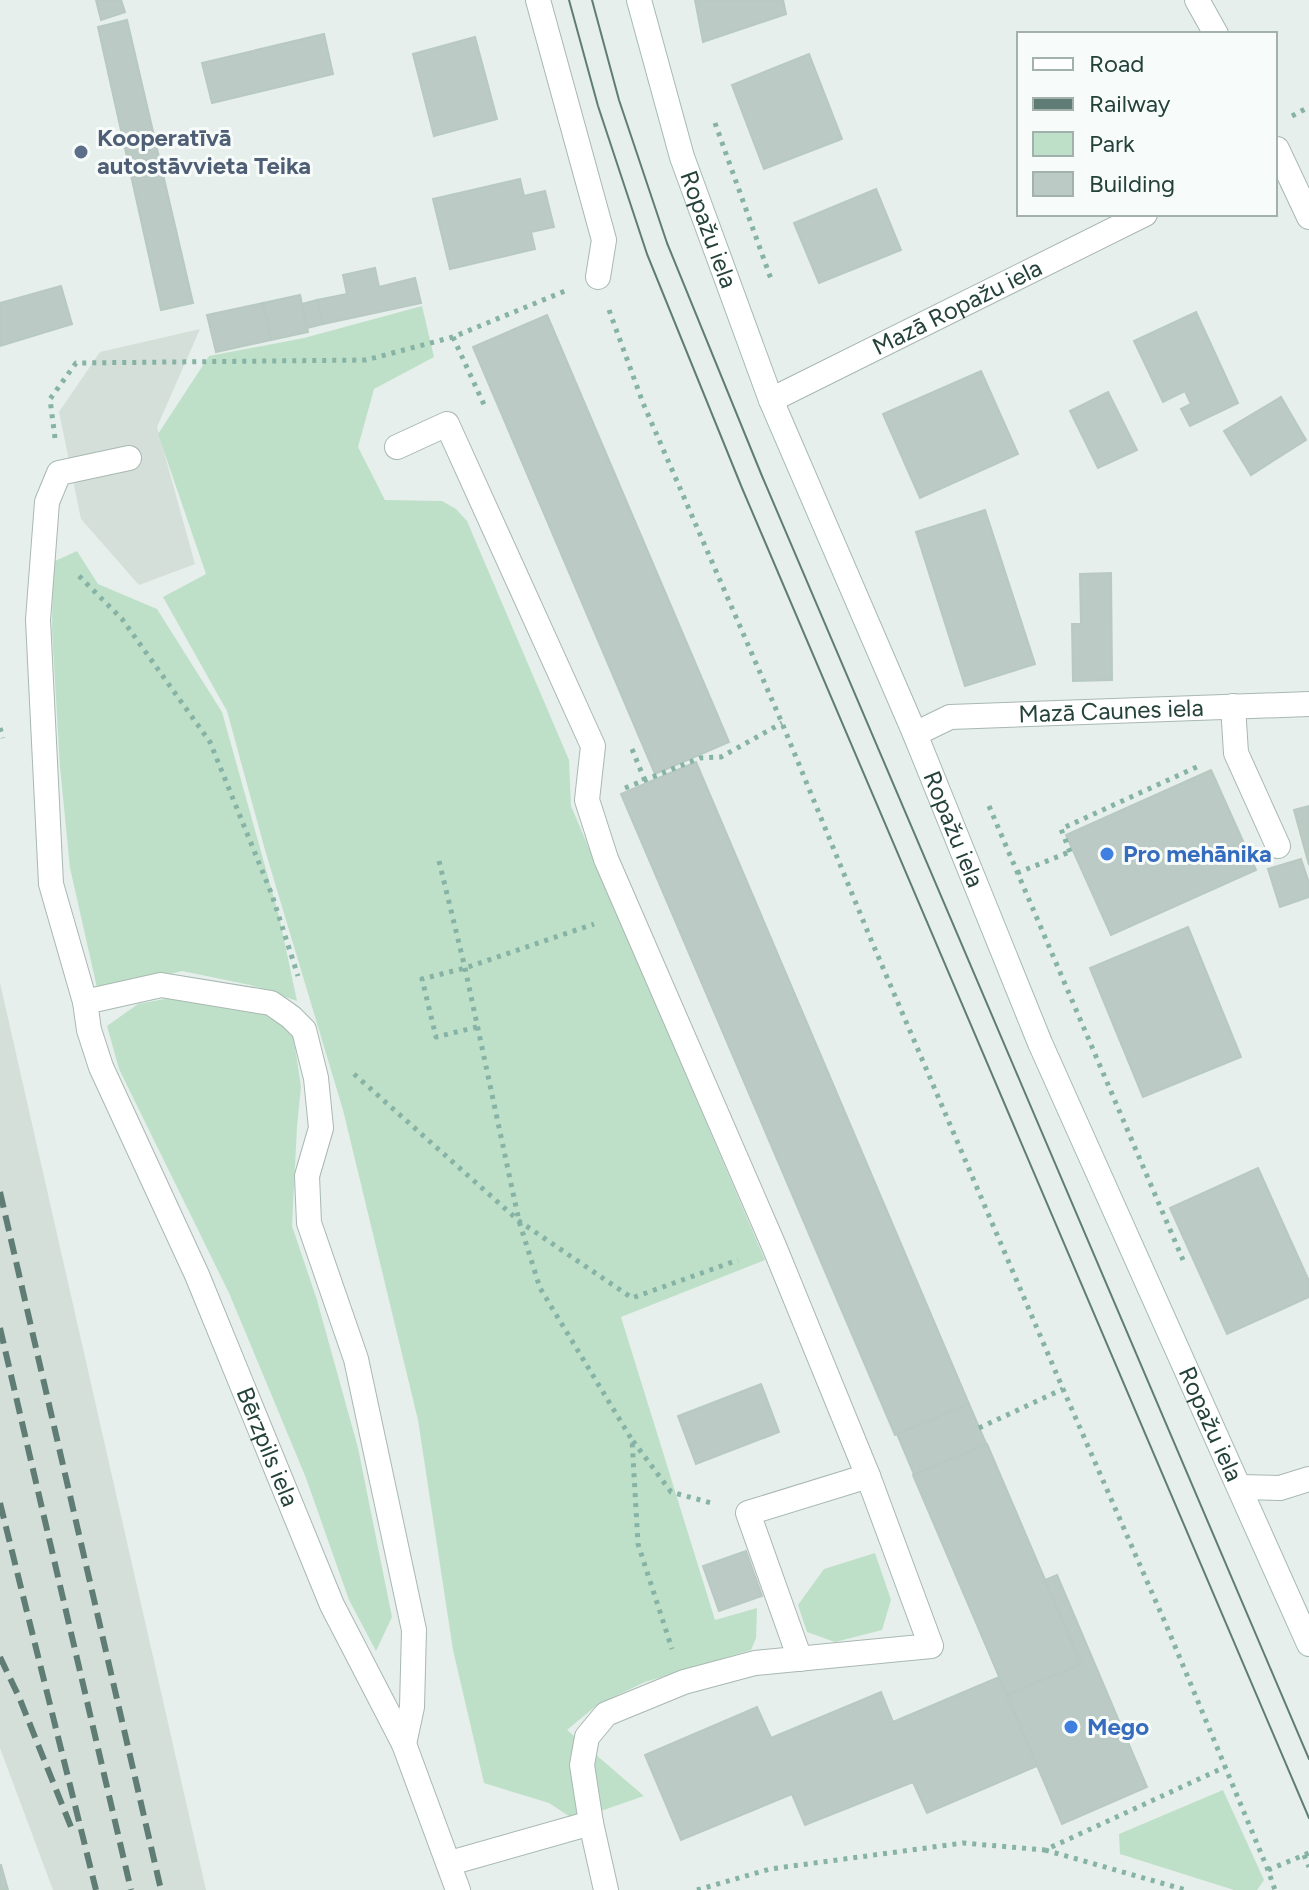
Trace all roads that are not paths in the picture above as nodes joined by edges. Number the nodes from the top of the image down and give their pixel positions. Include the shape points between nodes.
1 (538, 0) edge
2 (639, 0) edge
3 (1197, 0) edge
4 (1215, 32) edge
5 (1277, 150) edge
6 (1141, 216) edge
7 (1309, 217) edge
8 (598, 277) road end
9 (771, 400) junction
10 (397, 447) dead end
11 (129, 458) dead end
12 (1309, 704) edge
13 (1233, 706) junction
14 (915, 734) junction
15 (1278, 846) dead end
16 (85, 1002) junction
17 (868, 1476) junction
18 (1309, 1479) edge
19 (1240, 1487) junction
20 (1309, 1644) edge
21 (800, 1659) junction
22 (404, 1744) junction
23 (591, 1823) junction
24 (450, 1863) junction
25 (458, 1890) edge
26 (606, 1890) edge

1 - 8 street via 604,240
2 - 9 street, Ropažu iela via 682,157
3 - 4 street
5 - 7 street
6 - 9 street, Mazā Ropažu iela
9 - 14 street, Ropažu iela
10 - 17 street via 447,424 593,746 587,800 606,859
11 - 16 street, Bērzpils iela via 59,473 47,502 38,620 51,884
12 - 13 street, Mazā Caunes iela
13 - 14 street, Mazā Caunes iela via 950,717
13 - 15 street via 1236,753
14 - 19 street, Ropažu iela via 1040,1043
16 - 22 street, Bērzpils iela via 101,1067 197,1275 332,1605
16 - 22 street via 161,985 271,1003 304,1030 321,1128 307,1176 309,1223 356,1359 414,1630 412,1707
17 - 21 street via 748,1513
17 - 21 street via 931,1646
18 - 19 street via 1280,1488
19 - 20 street, Ropažu iela
21 - 23 street via 755,1663 684,1682 606,1714 587,1737 582,1765
22 - 24 street, Bērzpils iela
23 - 24 street
23 - 26 street
24 - 25 street, Bērzpils iela

